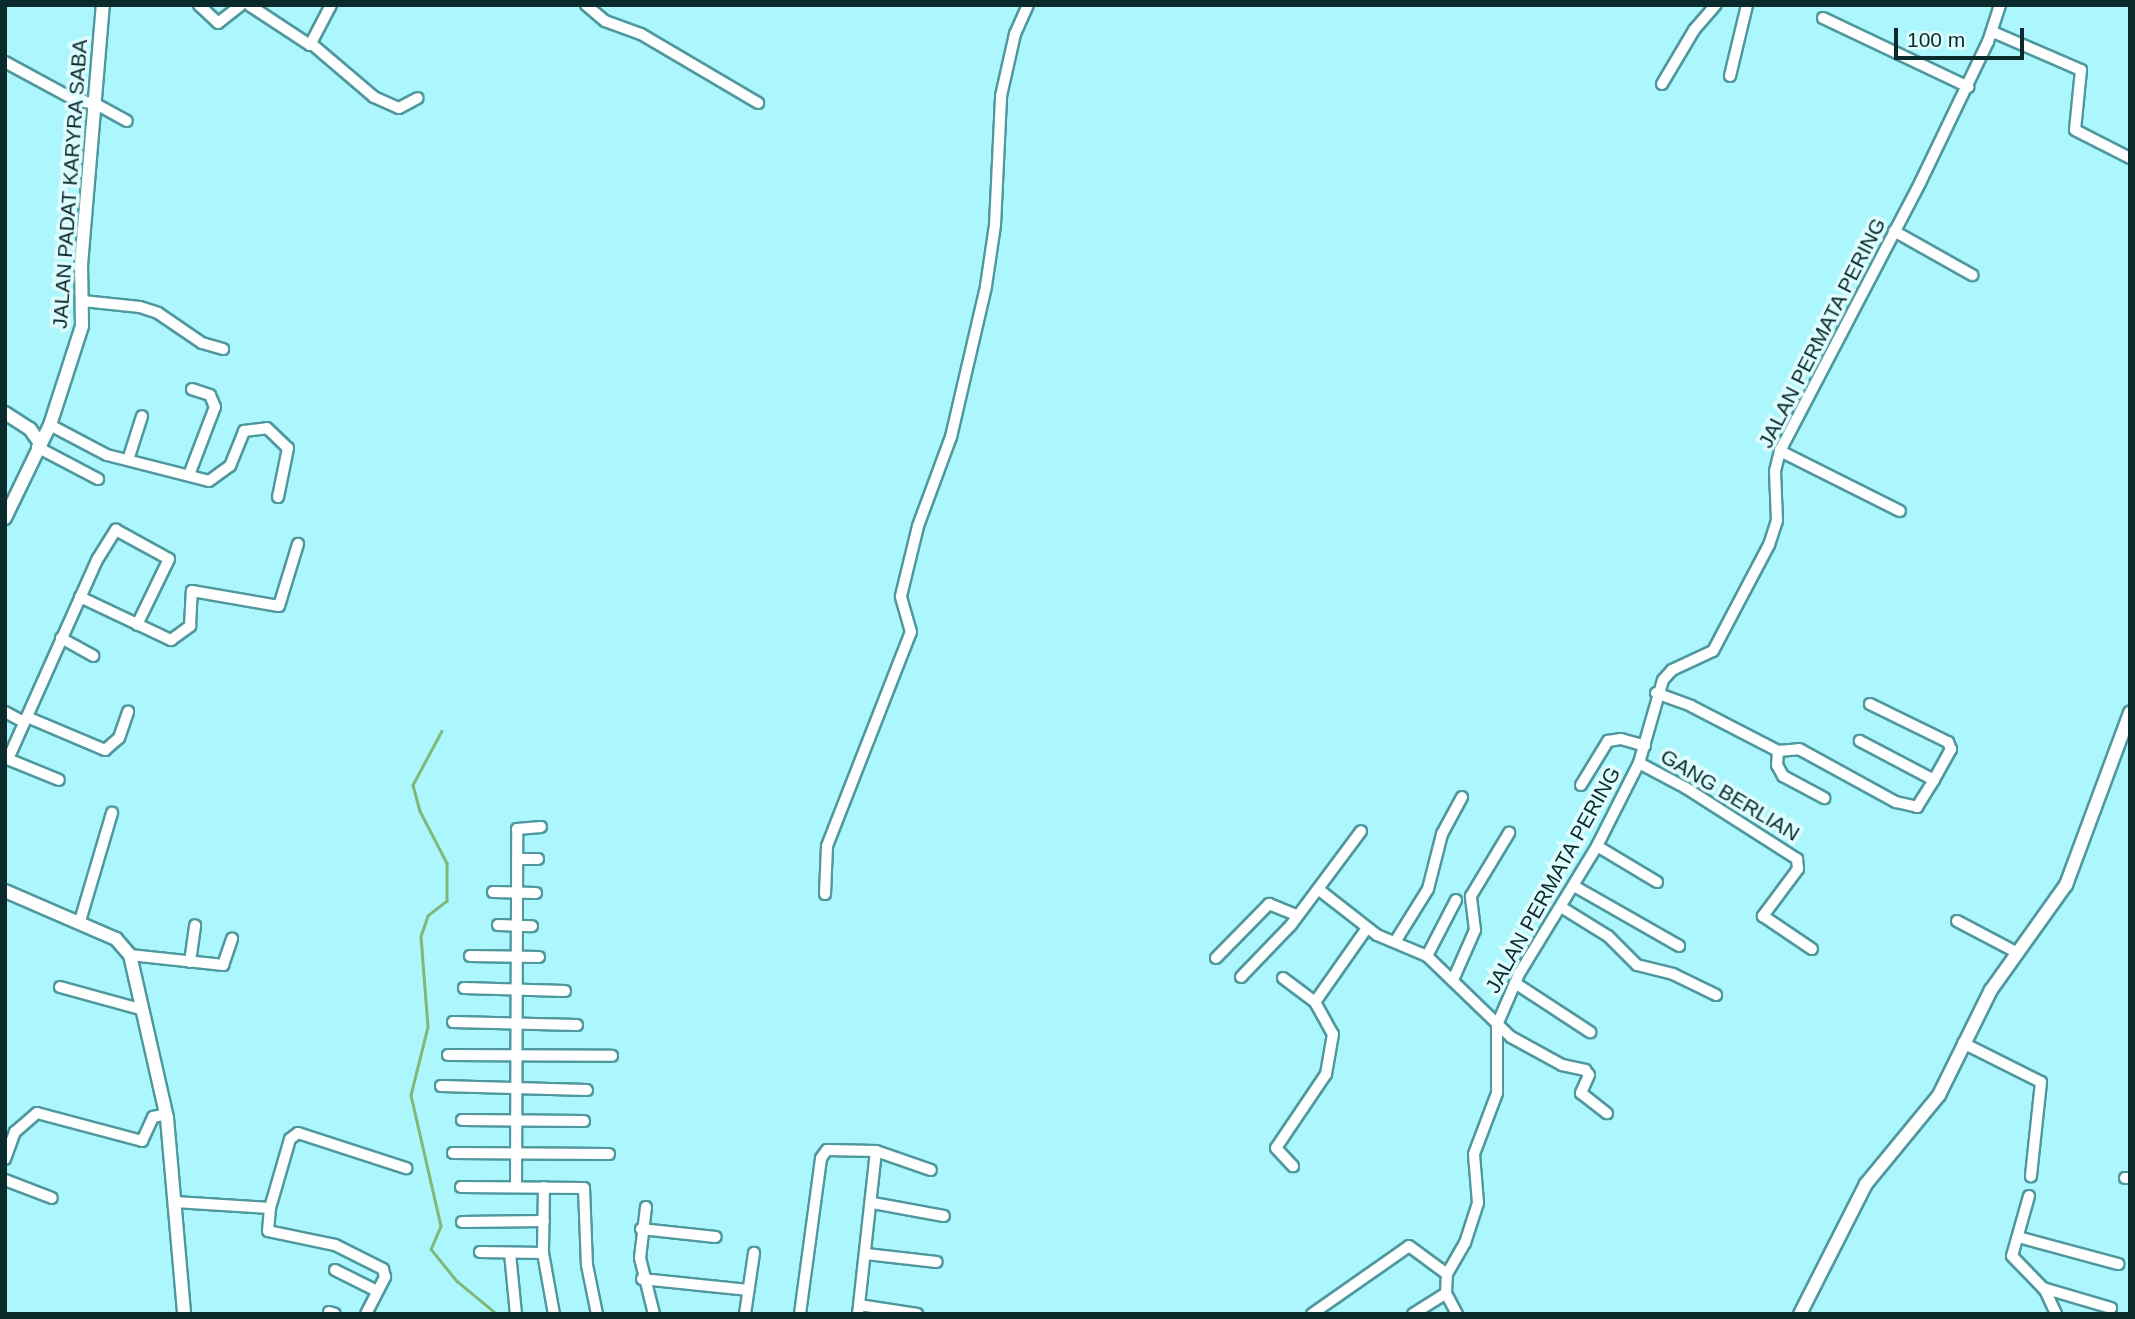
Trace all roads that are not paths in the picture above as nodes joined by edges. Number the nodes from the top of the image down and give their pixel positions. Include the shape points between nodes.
1 (103, 5) edge
2 (199, 5) edge
3 (242, 5) edge
4 (249, 5) edge
5 (331, 5) edge
6 (586, 5) edge
7 (1028, 5) edge
8 (1716, 5) edge
9 (1747, 5) edge
10 (2000, 5) edge
11 (1823, 18) dead end
12 (1993, 32) junction
13 (313, 45) junction
14 (5, 62) edge
15 (1730, 76) dead end
16 (1662, 84) dead end
17 (1968, 87) junction
18 (418, 99) dead end
19 (758, 103) dead end
20 (96, 104) junction
21 (127, 121) dead end
22 (2130, 158) edge
23 (1894, 231) junction
24 (1972, 275) dead end
25 (83, 301) junction
26 (223, 349) dead end
27 (192, 389) dead end
28 (5, 413) edge
29 (142, 416) dead end
30 (50, 425) junction
31 (38, 445) junction
32 (1780, 451) junction
33 (128, 460) junction
34 (189, 475) junction
35 (98, 479) dead end
36 (278, 497) dead end
37 (1900, 511) dead end
38 (5, 518) edge
39 (298, 544) dead end
40 (80, 597) junction
41 (137, 625) junction
42 (61, 638) junction
43 (93, 656) dead end
44 (1656, 693) junction
45 (1870, 704) dead end
46 (5, 712) edge
47 (128, 712) dead end
48 (2130, 713) edge
49 (26, 719) junction
50 (1860, 741) dead end
51 (1645, 747) junction
52 (1778, 751) junction
53 (6, 759) edge
54 (1639, 763) junction
55 (59, 780) dead end
56 (1934, 780) junction
57 (1581, 785) dead end
58 (1462, 797) dead end
59 (1824, 798) dead end
60 (112, 813) dead end
61 (541, 827) dead end
62 (1361, 831) dead end
63 (1509, 833) dead end
64 (1597, 846) junction
65 (517, 859) junction
66 (538, 859) dead end
67 (1657, 882) dead end
68 (1574, 886) junction
69 (1318, 889) junction
70 (5, 891) edge
71 (493, 892) dead end
72 (517, 893) junction
73 (536, 893) dead end
74 (825, 894) dead end
75 (1456, 900) dead end
76 (1561, 907) junction
77 (1296, 915) junction
78 (80, 921) junction
79 (1957, 921) dead end
80 (195, 925) dead end
81 (498, 925) dead end
82 (517, 925) junction
83 (532, 926) dead end
84 (1367, 928) junction
85 (232, 940) dead end
86 (1395, 942) junction
87 (1679, 946) dead end
88 (1812, 949) dead end
89 (2018, 953) junction
90 (130, 955) junction
91 (470, 956) dead end
92 (1427, 956) junction
93 (516, 957) junction
94 (539, 957) dead end
95 (1216, 958) dead end
96 (190, 962) junction
97 (1241, 977) dead end
98 (1283, 978) dead end
99 (1453, 980) junction
100 (1515, 984) junction
101 (60, 987) dead end
102 (464, 988) dead end
103 (517, 990) junction
104 (565, 991) dead end
105 (1716, 995) dead end
106 (1315, 1002) junction
107 (136, 1008) junction
108 (453, 1022) dead end
109 (518, 1024) junction
110 (577, 1025) dead end
111 (1497, 1025) junction
112 (1590, 1032) dead end
113 (1964, 1043) junction
114 (448, 1055) dead end
115 (519, 1056) junction
116 (612, 1056) dead end
117 (441, 1086) dead end
118 (519, 1089) junction
119 (587, 1090) dead end
120 (1607, 1113) dead end
121 (167, 1114) junction
122 (462, 1120) dead end
123 (518, 1121) junction
124 (584, 1121) dead end
125 (876, 1151) junction
126 (453, 1153) dead end
127 (516, 1153) junction
128 (609, 1154) dead end
129 (5, 1159) edge
130 (1293, 1166) dead end
131 (405, 1168) dead end
132 (931, 1170) dead end
133 (2031, 1176) dead end
134 (5, 1180) edge
135 (461, 1187) dead end
136 (516, 1187) junction
137 (544, 1187) junction
138 (2029, 1196) dead end
139 (52, 1198) dead end
140 (175, 1202) junction
141 (873, 1203) junction
142 (646, 1206) dead end
143 (270, 1208) junction
144 (944, 1216) dead end
145 (544, 1221) junction
146 (462, 1222) dead end
147 (641, 1229) junction
148 (716, 1237) dead end
149 (2018, 1237) junction
150 (480, 1252) dead end
151 (510, 1253) junction
152 (543, 1253) junction
153 (754, 1253) dead end
154 (866, 1254) junction
155 (937, 1262) dead end
156 (2118, 1264) dead end
157 (335, 1269) dead end
158 (1447, 1274) junction
159 (642, 1279) junction
160 (2043, 1289) junction
161 (748, 1290) junction
162 (377, 1291) junction
163 (1446, 1293) junction
164 (2111, 1308) dead end
165 (858, 1309) edge
166 (184, 1314) edge
167 (366, 1314) edge
168 (516, 1314) edge
169 (554, 1314) edge
170 (597, 1314) edge
171 (654, 1314) edge
172 (746, 1314) edge
173 (800, 1314) edge
174 (917, 1314) edge
175 (1312, 1314) edge
176 (1413, 1314) edge
177 (1457, 1314) edge
178 (1800, 1314) edge
179 (2056, 1314) edge

1 - 20 street, JALAN PADAT KARYRA SABA
2 - 3 street via 218,23
4 - 13 street
5 - 13 street
6 - 19 street via 605,21 641,34
7 - 74 street via 1015,34 1001,96 995,225 986,286 951,436 918,526 901,596 911,632 827,846
8 - 16 street via 1694,30
9 - 15 street
10 - 12 street, JALAN PERMATA PERING
11 - 17 street
12 - 17 street, JALAN PERMATA PERING
12 - 22 street via 2081,70 2075,130
13 - 18 street via 374,97 399,108
14 - 20 street via 75,100
17 - 23 street, JALAN PERMATA PERING
20 - 21 street
20 - 25 street, JALAN PADAT KARYRA SABA via 81,265
23 - 24 street
23 - 32 street, JALAN PERMATA PERING
25 - 26 street via 158,313 202,343
25 - 30 street, JALAN PADAT KARYRA SABA via 82,326
27 - 34 street via 209,396 215,407
28 - 31 street via 30,429
29 - 33 street
30 - 31 street, JALAN PADAT KARYRA SABA
30 - 33 street via 85,445
31 - 35 street
31 - 38 street, JALAN PADAT KARYRA SABA
32 - 37 street
32 - 44 street, JALAN PERMATA PERING via 1775,471 1777,521 1769,545 1713,651 1672,670
33 - 34 street
34 - 36 street via 215,480 230,466 244,431 267,428 288,448
39 - 41 street via 278,606 194,590 189,596 190,626 174,639
40 - 41 street
40 - 41 street via 110,536 119,530 169,559
40 - 42 street
42 - 43 street
42 - 49 street
44 - 51 street, JALAN PERMATA PERING
44 - 52 street
45 - 56 street via 1948,742 1951,749
46 - 49 street
47 - 49 street via 119,738 105,750
48 - 89 street via 2066,885
49 - 53 street
50 - 56 street
51 - 54 street, JALAN PERMATA PERING
51 - 57 street via 1621,739 1608,741
52 - 56 street via 1799,749 1913,809
52 - 59 street via 1777,765 1783,776
53 - 55 street
54 - 64 street, JALAN PERMATA PERING
54 - 88 street, GANG BERLIAN via 1797,859 1798,869 1763,916
58 - 86 street via 1442,834 1427,889
60 - 78 street
61 - 65 street via 519,827
62 - 69 street
63 - 99 street via 1471,896 1475,930
64 - 67 street
64 - 68 street, JALAN PERMATA PERING
65 - 66 street
65 - 72 street
68 - 76 street, JALAN PERMATA PERING
68 - 87 street
69 - 77 street
69 - 84 street
70 - 78 street
71 - 72 street
72 - 73 street
72 - 82 street
75 - 92 street
76 - 100 street, JALAN PERMATA PERING
76 - 105 street via 1608,936 1637,965 1673,974
77 - 95 street via 1269,904
77 - 97 street
78 - 90 street via 116,939
79 - 89 street
80 - 96 street
81 - 82 street
82 - 83 street
82 - 93 street
84 - 86 street
84 - 106 street
85 - 96 street via 225,964
86 - 92 street
89 - 113 street via 1991,990
90 - 96 street
90 - 107 street
91 - 93 street
92 - 99 street
93 - 94 street
93 - 103 street
98 - 106 street
99 - 111 street
100 - 111 street, JALAN PERMATA PERING
100 - 112 street
101 - 107 street
102 - 103 street
103 - 104 street
103 - 109 street
106 - 130 street via 1332,1026 1333,1038 1326,1074 1276,1148
107 - 121 street
108 - 109 street
109 - 110 street
109 - 115 street
111 - 120 street via 1553,1061 1585,1070 1589,1075 1581,1093
111 - 158 street, JALAN PERMATA PERING via 1497,1093 1474,1154 1478,1203 1465,1243
113 - 133 street via 2040,1082
113 - 178 street via 1938,1096 1867,1184
114 - 115 street
115 - 116 street
115 - 118 street
117 - 118 street
118 - 119 street
118 - 123 street
121 - 129 street via 153,1117 142,1141 41,1113 31,1115 15,1132
121 - 140 street
122 - 123 street
123 - 124 street
123 - 127 street
125 - 132 street
125 - 141 street
125 - 173 street via 827,1150 821,1158
126 - 127 street
127 - 128 street
127 - 136 street
131 - 143 street via 298,1133 290,1139
134 - 139 street
135 - 136 street
136 - 137 street
137 - 145 street
137 - 170 street via 584,1188 587,1265
138 - 149 street
140 - 143 street
140 - 166 street
141 - 144 street
141 - 154 street
142 - 147 street
143 - 162 street via 268,1231 335,1245 380,1267 386,1274
145 - 146 street
145 - 152 street
147 - 148 street
147 - 159 street
149 - 156 street
149 - 160 street via 2012,1256
150 - 151 street
151 - 152 street
151 - 168 street
152 - 169 street
153 - 161 street
154 - 155 street
154 - 165 street
157 - 162 street
158 - 163 street, JALAN PERMATA PERING
158 - 175 street via 1409,1246
159 - 161 street
159 - 171 street
160 - 164 street
160 - 179 street
161 - 172 street
162 - 167 street
163 - 176 street
163 - 177 street
165 - 174 street

